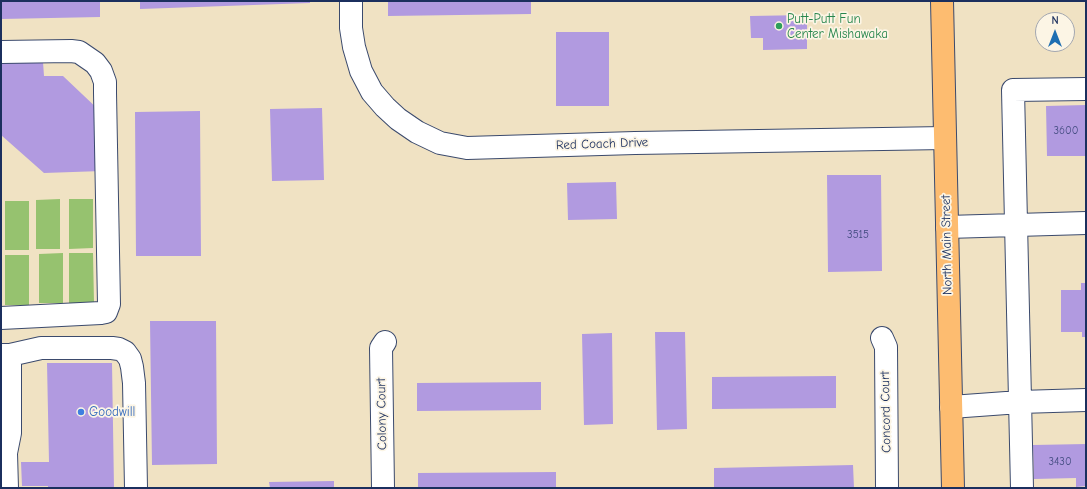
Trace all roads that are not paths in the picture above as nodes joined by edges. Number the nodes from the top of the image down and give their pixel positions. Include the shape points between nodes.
1 (351, 1) edge
2 (942, 1) edge
3 (1, 52) edge
4 (1086, 89) edge
5 (945, 138) junction
6 (1086, 223) edge
7 (1016, 225) junction
8 (947, 227) junction
9 (1, 318) edge
10 (882, 338) dead end
11 (385, 342) dead end
12 (5, 355) edge
13 (1086, 400) edge
14 (1020, 402) junction
15 (951, 407) junction
16 (7, 488) edge
17 (136, 488) edge
18 (383, 488) edge
19 (887, 488) edge
20 (953, 488) edge
21 (1022, 488) edge

1 - 5 street, Red Coach Drive via 354,47 361,71 372,92 398,119 440,143 467,148
2 - 5 main road, North Main Street
3 - 9 street via 80,52 95,63 101,72 105,93 109,304 106,312 101,313
4 - 7 street via 1013,90
5 - 8 main road, North Main Street
6 - 7 street
7 - 8 street
7 - 14 street
8 - 15 main road, North Main Street
10 - 19 street, Concord Court via 886,347
11 - 18 street, Colony Court via 381,348
12 - 16 street via 10,433 6,453
12 - 17 street via 41,348 112,348 125,352 130,359 134,383
13 - 14 street
14 - 15 street
14 - 21 street
15 - 20 main road, North Main Street

